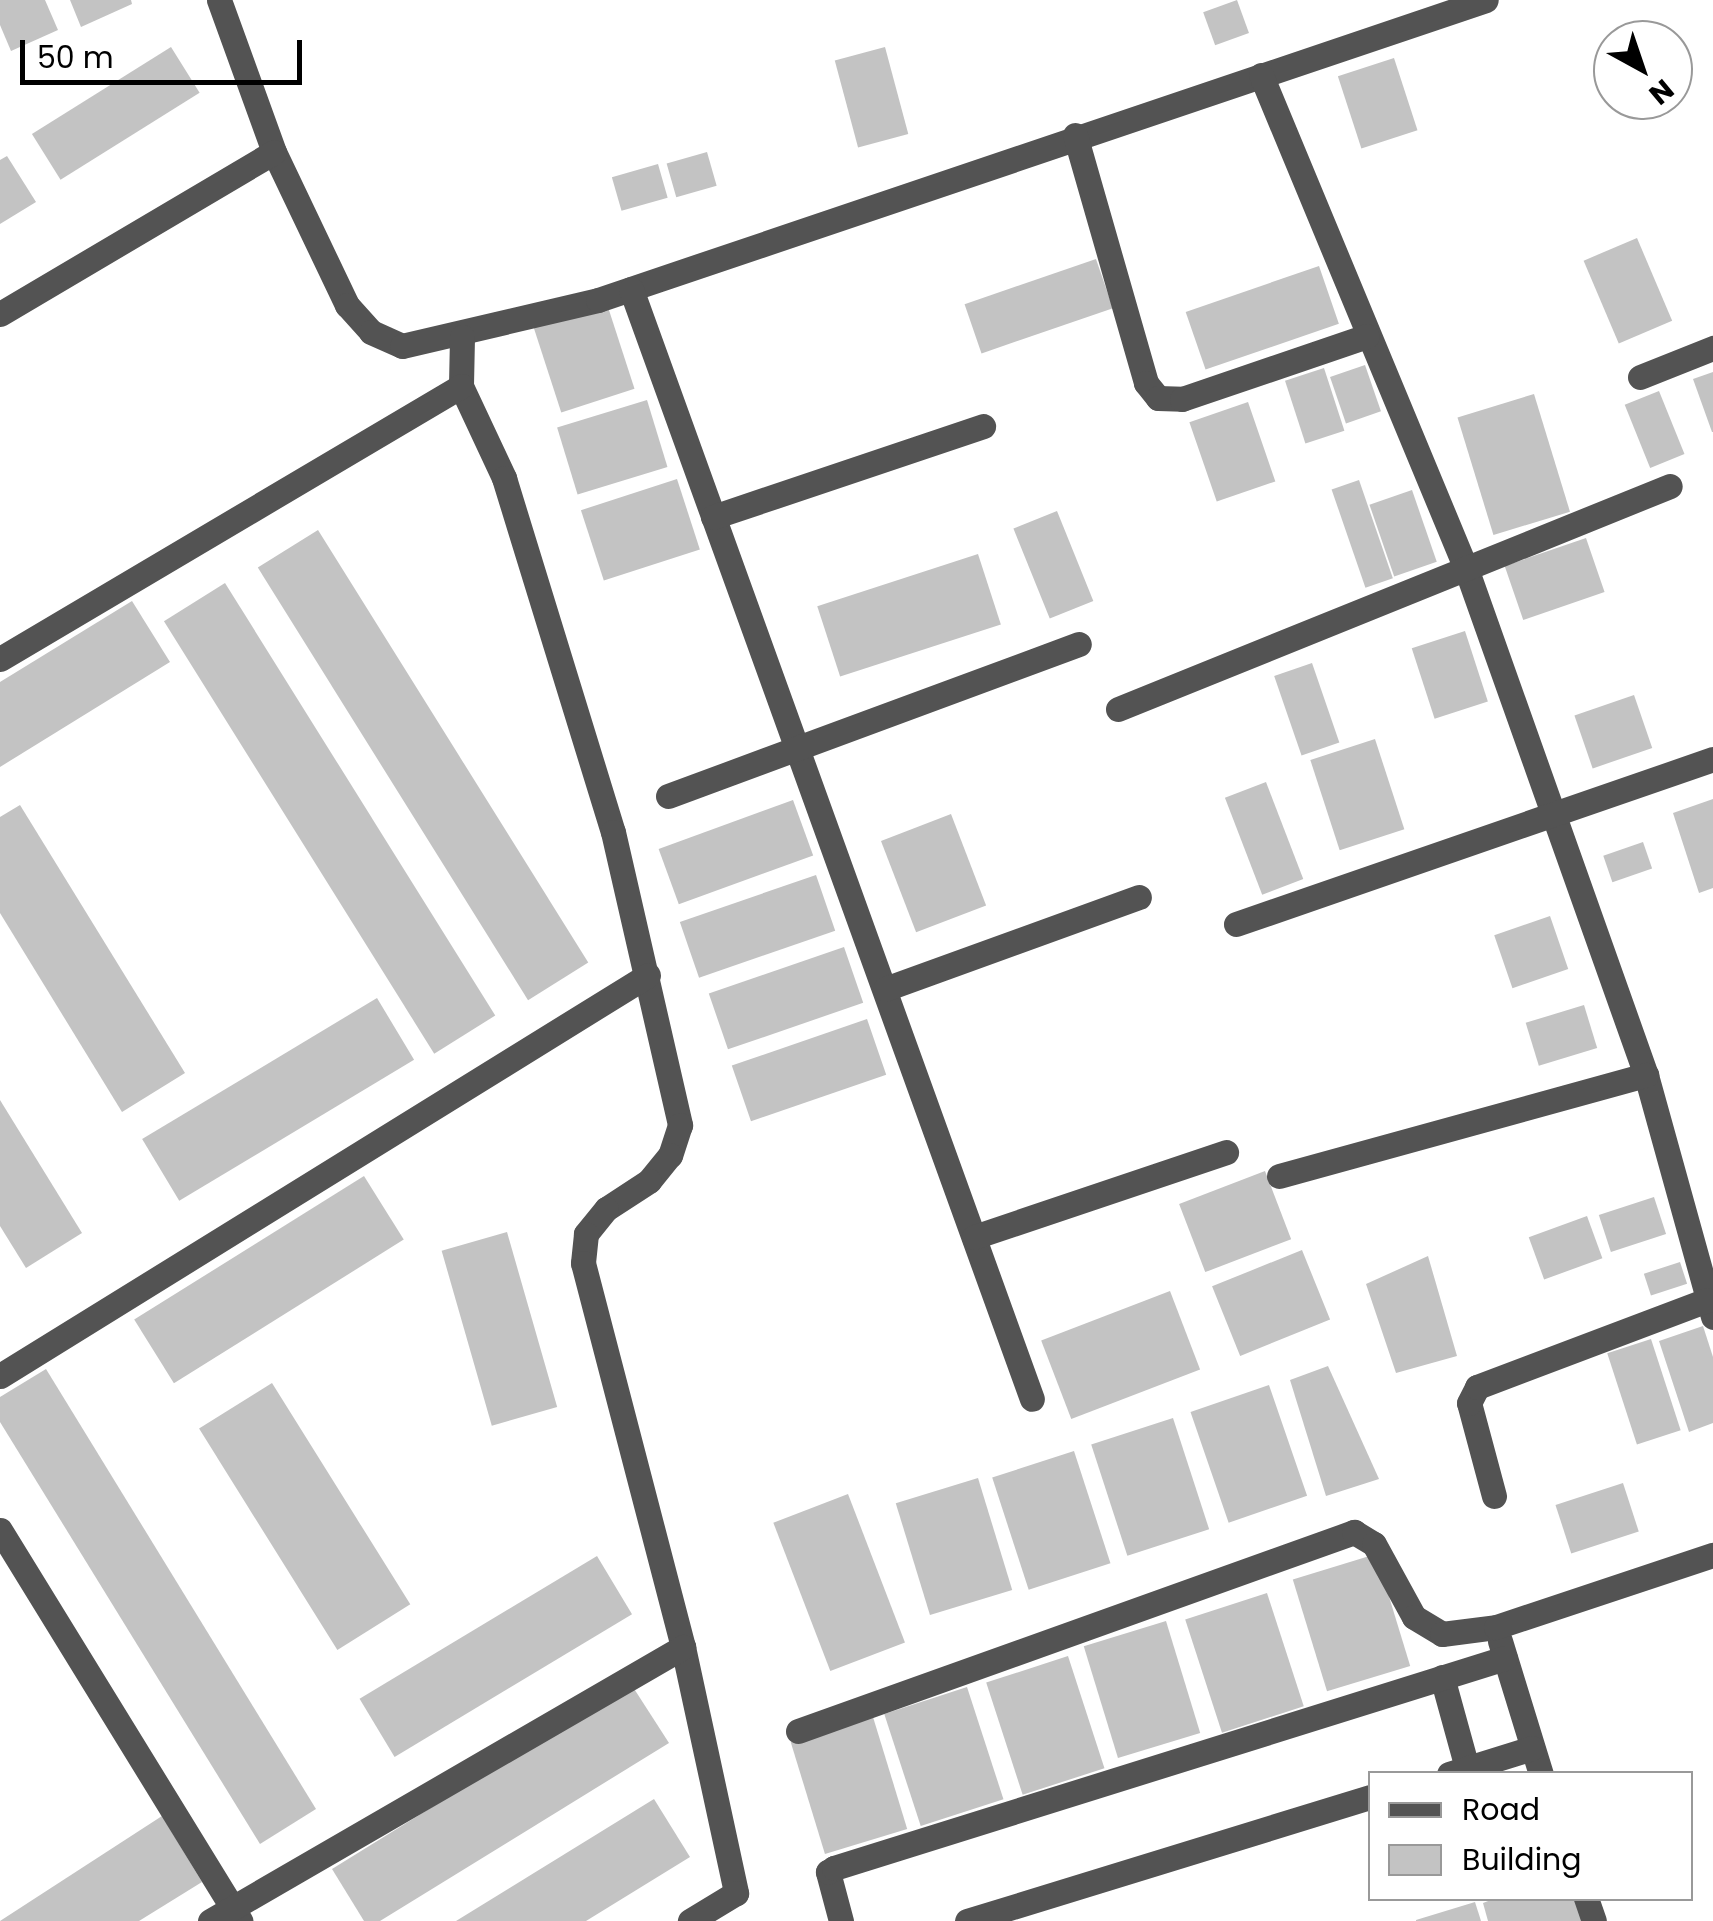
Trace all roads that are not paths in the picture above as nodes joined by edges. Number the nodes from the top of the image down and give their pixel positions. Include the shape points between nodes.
1 (219, 0) edge
2 (1486, 0) edge
3 (1261, 75) junction
4 (1075, 136) junction
5 (274, 152) junction
6 (631, 289) junction
7 (0, 314) edge
8 (462, 336) junction
9 (1367, 336) junction
10 (1713, 348) edge
11 (1640, 377) dead end
12 (461, 386) junction
13 (983, 426) dead end
14 (1670, 486) dead end
15 (713, 517) junction
16 (1467, 571) junction
17 (1079, 644) dead end
18 (0, 659) edge
19 (1118, 709) dead end
20 (796, 746) junction
21 (1713, 759) edge
22 (668, 796) dead end
23 (1554, 810) junction
24 (1139, 898) dead end
25 (1236, 924) dead end
26 (648, 975) junction
27 (885, 990) junction
28 (1646, 1075) junction
29 (1226, 1152) dead end
30 (1279, 1176) dead end
31 (974, 1237) junction
32 (1710, 1309) edge
33 (0, 1376) edge
34 (1032, 1399) dead end
35 (1494, 1496) dead end
36 (0, 1530) edge
37 (1713, 1555) edge
38 (1496, 1627) junction
39 (684, 1647) junction
40 (1505, 1658) junction
41 (1442, 1677) junction
42 (798, 1732) dead end
43 (1532, 1748) junction
44 (1458, 1771) edge
45 (1541, 1771) edge
46 (1368, 1799) edge
47 (227, 1916) edge
48 (690, 1921) edge
49 (842, 1921) edge
50 (967, 1921) edge

1 - 5 street
2 - 3 street
3 - 4 street
3 - 9 street
4 - 6 street
4 - 9 street via 1146,383 1158,398 1182,399
5 - 7 street
5 - 8 street via 347,305 370,332 402,346
6 - 8 street
6 - 15 street
8 - 12 street
9 - 16 street
10 - 11 street
12 - 18 street
12 - 26 street via 504,478 613,832
13 - 15 street
14 - 16 street
15 - 20 street
16 - 19 street
16 - 23 street
17 - 20 street
20 - 22 street
20 - 27 street
21 - 23 street
23 - 25 street
23 - 28 street
24 - 27 street
26 - 33 street
26 - 39 street via 680,1125 660,1168 606,1209 586,1234 583,1263
27 - 31 street
28 - 30 street
28 - 32 street
29 - 31 street
31 - 34 street
32 - 35 street via 1477,1387 1469,1403
36 - 47 street
37 - 38 street
38 - 40 street
38 - 42 street via 1442,1634 1414,1616 1374,1544 1354,1532
39 - 47 street
39 - 48 street via 736,1892
40 - 41 street
40 - 43 street
41 - 44 street
41 - 49 street via 834,1868 828,1872
43 - 44 street
43 - 45 street
46 - 50 street

